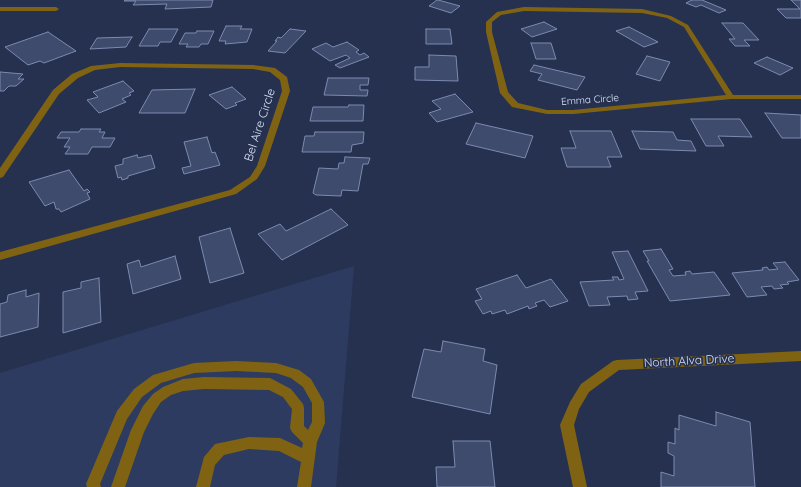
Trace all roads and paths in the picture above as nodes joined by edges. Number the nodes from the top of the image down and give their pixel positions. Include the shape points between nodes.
1 (0, 9) edge
2 (56, 9) dead end
3 (731, 97) junction
4 (801, 97) edge
5 (0, 175) edge
6 (0, 256) edge
7 (801, 356) edge
8 (310, 441) junction
9 (308, 458) junction
10 (94, 487) edge
11 (118, 487) edge
12 (203, 487) edge
13 (304, 487) edge
14 (580, 487) edge

1 - 2 street
3 - 3 street, Emma Circle via 573,112 547,112 515,105 504,93 489,32 489,22 499,13 524,9 642,11 669,17 686,26
3 - 4 street, Emma Circle
5 - 6 street, Bel Aire Circle via 56,92 75,76 94,68 120,65 253,67 272,70 284,79 286,91 261,166 253,179 233,192
7 - 14 street, North Alva Drive via 617,365 585,388 574,406 567,425
8 - 9 street
8 - 10 street via 319,423 318,402 307,383 295,374 276,368 194,368 157,378 138,393 122,415 93,484
8 - 11 street via 297,428 298,408 287,393 270,384 183,385 166,391 148,410 138,430
9 - 12 street via 280,446 249,443 220,449 209,462
9 - 13 street

